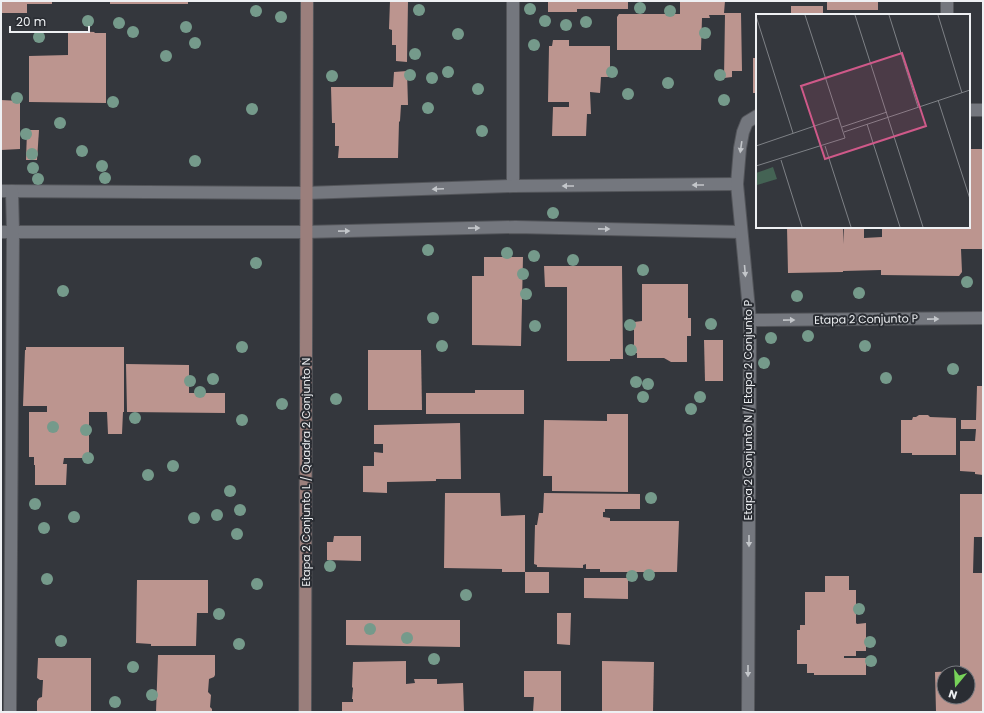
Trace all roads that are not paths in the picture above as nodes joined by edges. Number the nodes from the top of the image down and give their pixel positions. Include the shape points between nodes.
1 (307, 1) edge
2 (513, 1) edge
3 (948, 1) edge
4 (947, 14) edge
5 (970, 110) edge
6 (983, 110) edge
7 (756, 117) edge
8 (737, 184) junction
9 (513, 186) junction
10 (7, 191) edge
11 (305, 193) junction
12 (1, 232) edge
13 (13, 232) junction
14 (305, 232) junction
15 (742, 232) junction
16 (983, 318) edge
17 (750, 320) junction
18 (10, 712) edge
19 (306, 712) edge
20 (748, 712) edge

1 - 11 street, Etapa 2 Conjunto L / Quadra 2 Conjunto N
2 - 9 street
3 - 4 street
5 - 6 street
7 -> 8 street, Etapa 2 Conjunto N / Etapa 2 Conjunto P via 748,122 743,132
8 -> 9 street
8 - 15 street, Etapa 2 Conjunto N / Etapa 2 Conjunto P
9 -> 11 street
10 - 11 street
10 - 13 street
11 - 14 street, Etapa 2 Conjunto L / Quadra 2 Conjunto N
12 - 13 street
13 - 14 street
13 - 18 street
14 -> 15 street via 514,227
14 - 19 street, Etapa 2 Conjunto L / Quadra 2 Conjunto N
15 -> 17 street, Etapa 2 Conjunto N / Etapa 2 Conjunto P
17 -> 16 street, Etapa 2 Conjunto P
17 -> 20 street, Etapa 2 Conjunto N / Etapa 2 Conjunto P

